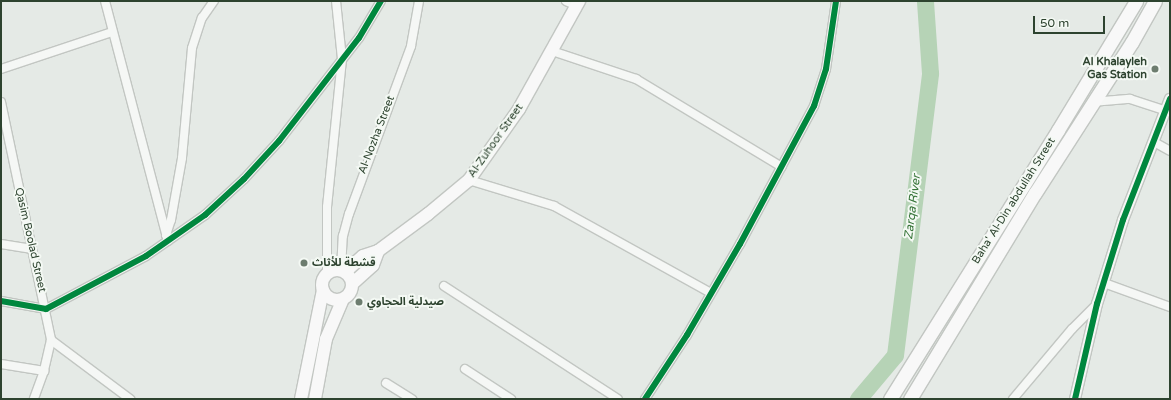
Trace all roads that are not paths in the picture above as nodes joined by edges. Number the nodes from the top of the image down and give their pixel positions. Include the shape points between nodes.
1 (105, 1) edge
2 (214, 1) edge
3 (336, 1) edge
4 (381, 1) edge
5 (419, 1) edge
6 (836, 1) edge
7 (1136, 1) edge
8 (1155, 1) edge
9 (574, 3) edge
10 (112, 32) junction
11 (552, 51) junction
12 (342, 59) junction
13 (1, 69) edge
14 (1170, 99) edge
15 (1, 102) edge
16 (1092, 102) junction
17 (1168, 112) edge
18 (1058, 130) junction
19 (1069, 138) junction
20 (1154, 142) junction
21 (1170, 151) edge
22 (782, 167) junction
23 (469, 180) junction
24 (167, 238) junction
25 (1, 244) edge
26 (31, 249) junction
27 (378, 250) junction
28 (343, 271) junction
29 (327, 274) junction
30 (1104, 283) junction
31 (352, 284) junction
32 (444, 286) dead end
33 (323, 290) junction
34 (711, 293) junction
35 (343, 299) junction
36 (1, 301) edge
37 (1097, 304) junction
38 (1170, 307) edge
39 (46, 309) junction
40 (51, 340) junction
41 (1, 364) edge
42 (465, 369) dead end
43 (44, 371) junction
44 (386, 383) dead end
45 (34, 399) edge
46 (130, 399) edge
47 (300, 399) edge
48 (315, 399) edge
49 (412, 399) edge
50 (511, 399) edge
51 (618, 399) edge
52 (645, 399) edge
53 (890, 399) edge
54 (910, 399) edge
55 (1013, 399) edge
56 (1075, 399) edge

1 - 10 street
2 - 24 street via 202,18 192,48 182,158
3 - 12 street
4 - 12 street via 359,38
5 - 28 street, Al-Nozha Street via 411,46 349,214 343,236
6 - 22 street via 826,69 814,106
7 - 18 main road, Baha' Al-Din abdullah Street
8 - 16 main road, Baha' Al-Din abdullah Street via 1132,42
9 - 11 main road, Al-Zuhoor Street
10 - 13 street
10 - 24 street
11 - 22 street via 636,79
11 - 23 main road, Al-Zuhoor Street via 515,116
12 - 24 street via 288,130 244,179 205,215
12 - 29 street via 327,207
14 - 17 street
15 - 26 street, Qasim Boolad Street
16 - 17 street via 1130,99
16 - 19 main road, Baha' Al-Din abdullah Street
17 - 20 street
18 - 19 main road
18 - 53 main road, Baha' Al-Din abdullah Street
19 - 54 main road, Baha' Al-Din abdullah Street
20 - 21 street
20 - 30 street via 1123,220
22 - 34 street
23 - 27 main road, Al-Zuhoor Street
23 - 34 street via 554,206
24 - 39 street
25 - 26 street
26 - 39 street, Qasim Boolad Street
27 - 28 main road, Al-Zuhoor Street via 363,256
27 - 31 main road, Al-Zuhoor Street via 372,265
28 - 29 main road
28 - 31 main road
29 - 33 main road via 322,281
30 - 37 street
30 - 38 street
31 - 35 main road via 350,293
32 - 51 street
33 - 35 main road via 333,300
33 - 47 main road
34 - 52 street
35 - 48 main road via 326,339
36 - 39 street
37 - 55 street via 1072,329
37 - 56 street
39 - 40 street, Qasim Boolad Street
40 - 43 street, Qasim Boolad Street
40 - 46 street
41 - 43 street
42 - 50 street
43 - 45 street, Qasim Boolad Street
44 - 49 street

